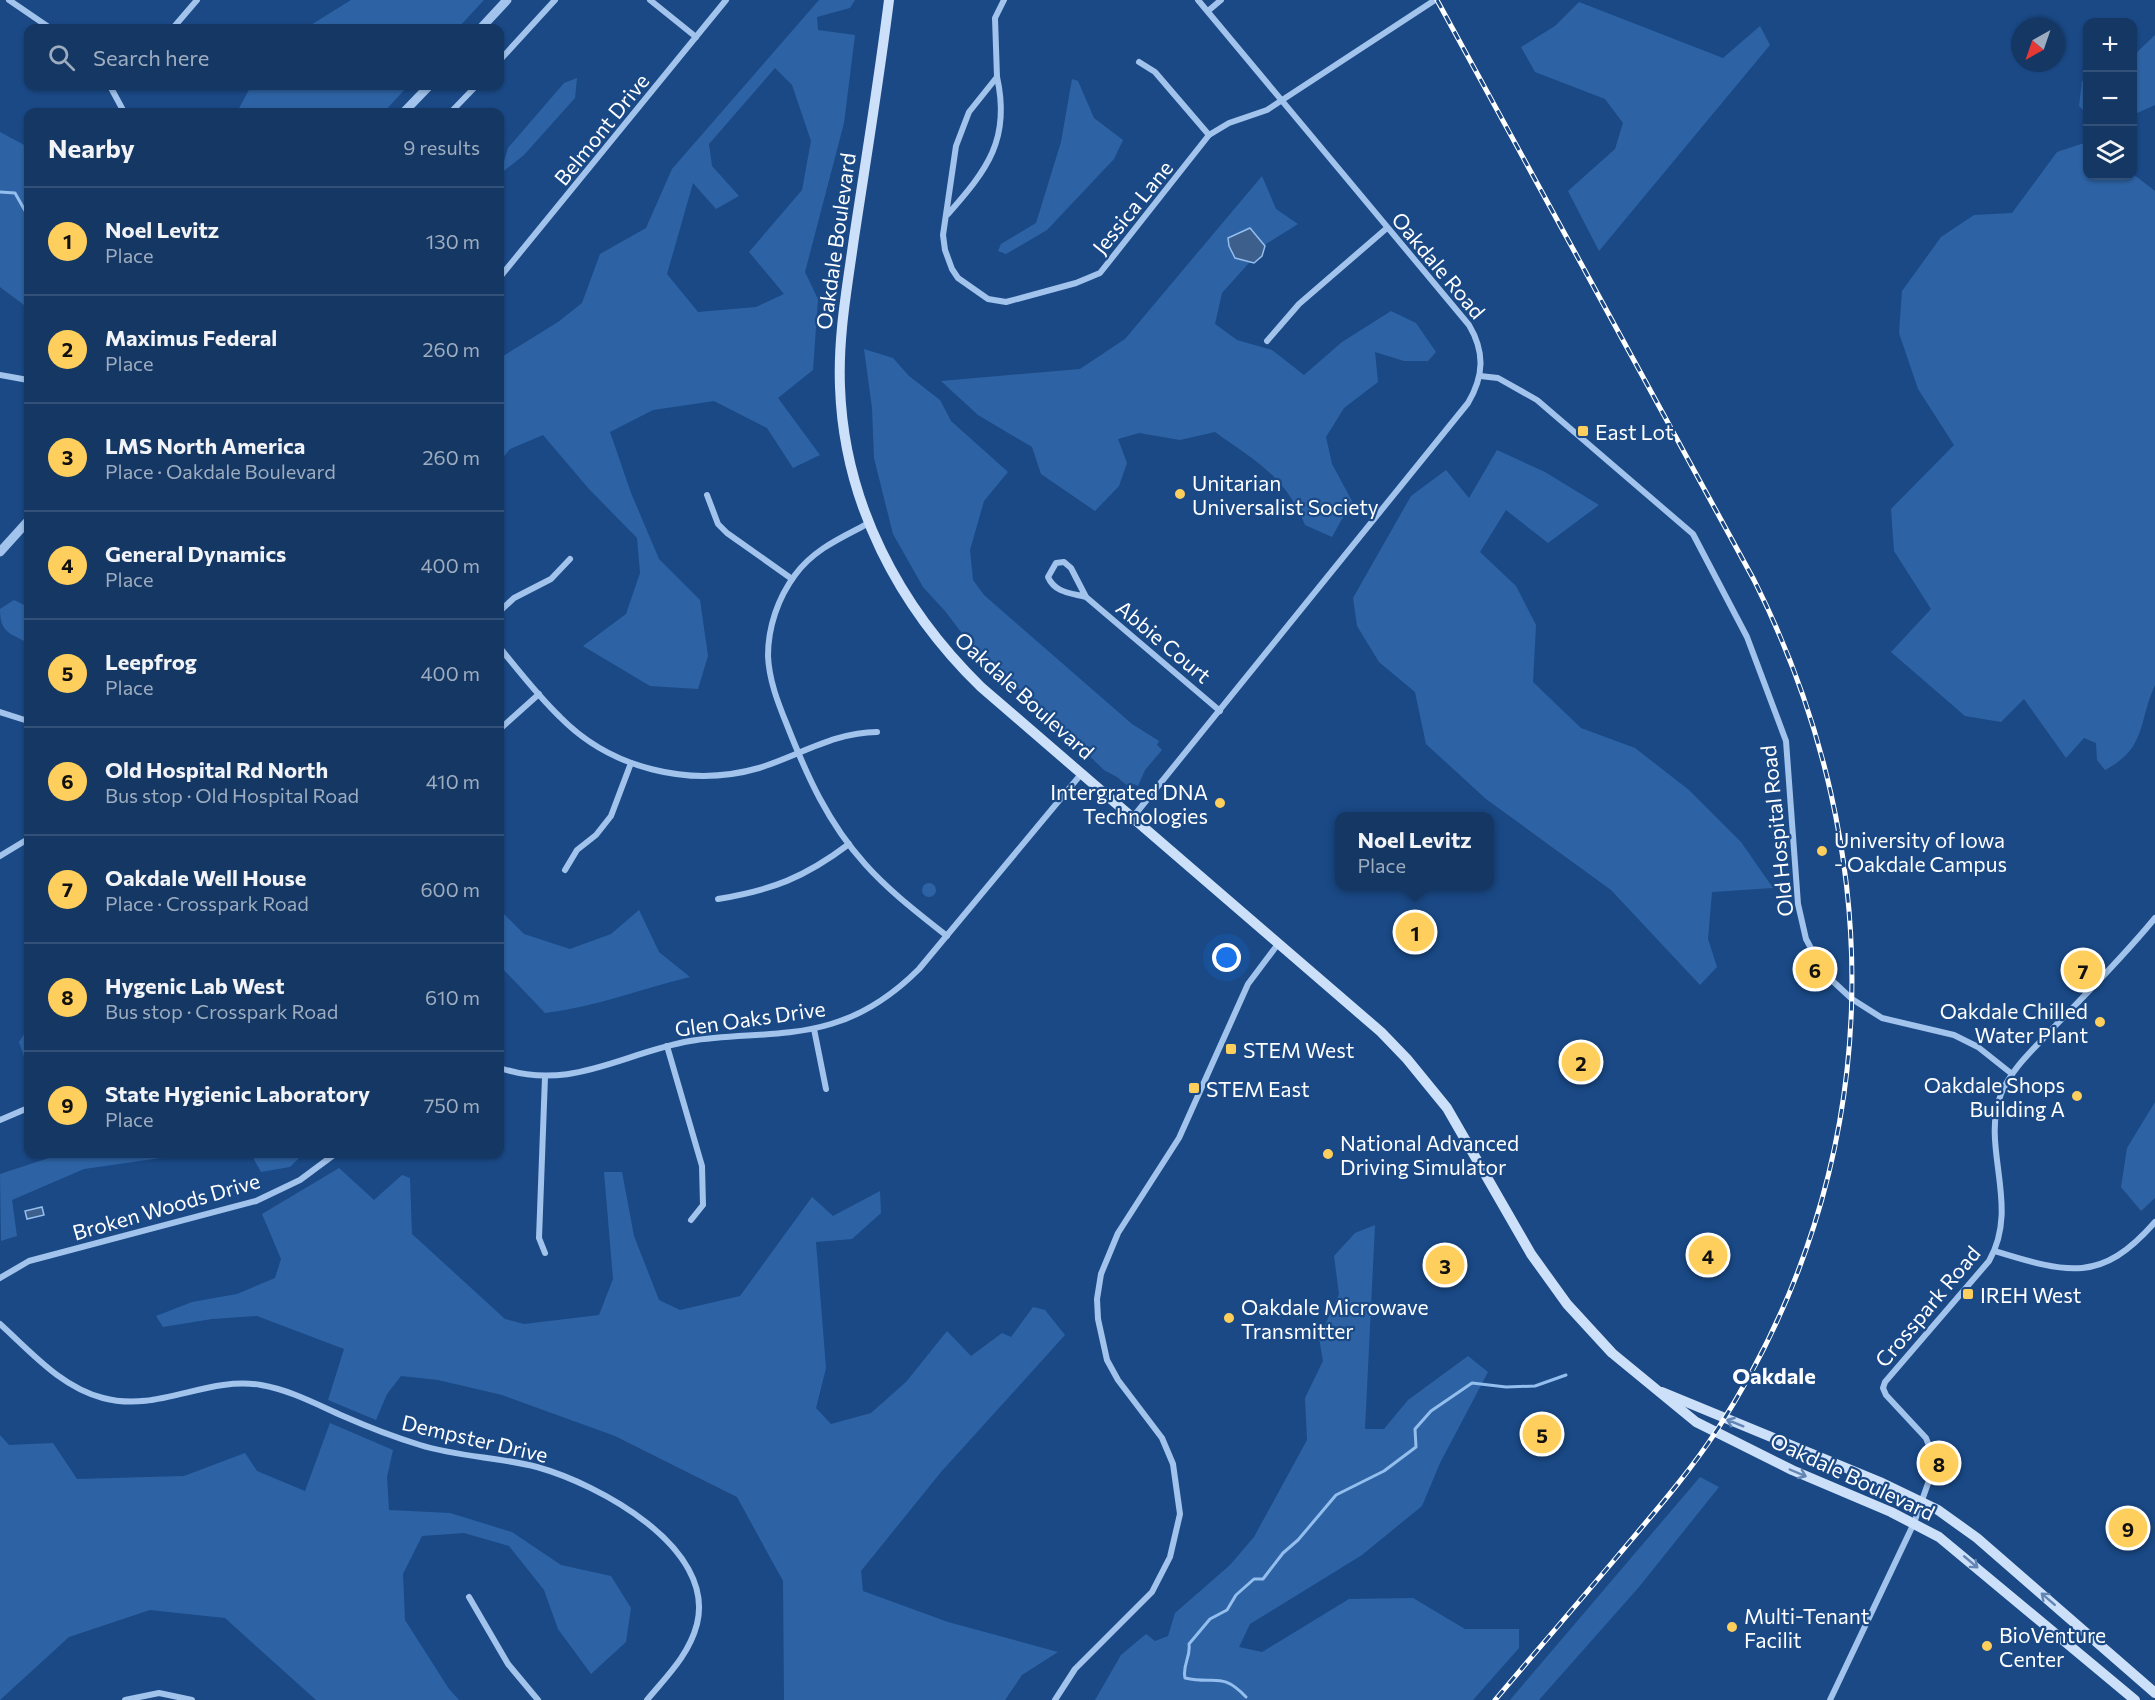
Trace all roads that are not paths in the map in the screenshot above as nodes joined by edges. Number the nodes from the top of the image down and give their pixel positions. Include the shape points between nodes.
1 (9, 0) edge
2 (197, 0) edge
3 (507, 0) edge
4 (555, 0) edge
5 (650, 0) edge
6 (726, 0) edge
7 (889, 0) edge
8 (1004, 0) edge
9 (1198, 0) edge
10 (1221, 0) edge
11 (1435, 0) edge
12 (1208, 11) junction
13 (44, 24) edge
14 (176, 24) edge
15 (485, 24) edge
16 (696, 37) junction
17 (504, 56) edge
18 (1139, 62) dead end
19 (997, 77) junction
20 (112, 90) edge
21 (425, 90) edge
22 (472, 90) edge
23 (1282, 101) junction
24 (122, 108) edge
25 (408, 108) edge
26 (455, 108) edge
27 (1209, 135) junction
28 (948, 214) junction
29 (1387, 228) junction
30 (504, 272) edge
31 (1267, 341) dead end
32 (0, 375) edge
33 (1480, 376) junction
34 (24, 379) edge
35 (707, 495) dead end
36 (869, 523) junction
37 (24, 525) edge
38 (0, 552) edge
39 (570, 559) dead end
40 (792, 579) junction
41 (1086, 597) junction
42 (504, 607) edge
43 (504, 653) edge
44 (539, 694) junction
45 (1220, 711) junction
46 (0, 712) edge
47 (24, 720) edge
48 (504, 725) edge
49 (877, 732) dead end
50 (798, 753) junction
51 (631, 763) junction
52 (1082, 773) junction
53 (1133, 817) junction
54 (24, 841) edge
55 (849, 844) junction
56 (0, 856) edge
57 (565, 870) dead end
58 (718, 899) dead end
59 (2155, 918) edge
60 (947, 936) junction
61 (1278, 944) junction
62 (814, 1029) junction
63 (667, 1046) junction
64 (504, 1069) edge
65 (2013, 1074) junction
66 (544, 1077) junction
67 (826, 1089) dead end
68 (24, 1110) edge
69 (0, 1119) edge
70 (330, 1158) edge
71 (691, 1220) dead end
72 (2155, 1222) edge
73 (1995, 1251) junction
74 (545, 1253) dead end
75 (0, 1278) edge
76 (0, 1324) edge
77 (1658, 1390) junction
78 (1923, 1501) junction
79 (1914, 1523) junction
80 (469, 1597) dead end
81 (2155, 1693) edge
82 (124, 1700) edge
83 (192, 1700) edge
84 (538, 1700) edge
85 (647, 1700) edge
86 (1055, 1700) edge
87 (1830, 1700) edge
88 (2135, 1700) edge

1 - 13 street
2 - 14 street
3 - 15 street
4 - 17 street
5 - 16 street
6 - 16 street, Belmont Drive
7 - 36 main road, Oakdale Boulevard via 841,327 844,434
8 - 19 street via 995,18
9 - 12 street, Oakdale Road
10 - 12 street
11 - 23 street, Jessica Lane
12 - 23 street, Oakdale Road
16 - 30 street, Belmont Drive
18 - 27 street via 1155,72
19 - 28 street, Jessica Lane via 969,112 956,146
19 - 28 street via 1002,100 996,145 982,174
20 - 24 street
21 - 25 street
22 - 26 street
23 - 27 street, Jessica Lane
23 - 29 street, Oakdale Road
27 - 28 street, Jessica Lane via 1118,253 1100,273 1076,283 1006,302 988,299 958,278 952,269 943,235
29 - 31 street via 1299,304
29 - 33 street, Oakdale Road via 1469,325 1480,351
32 - 34 street
33 - 45 street, Oakdale Road via 1468,403
33 - 65 street, Old Hospital Road via 1498,378 1537,400 1693,534 1747,637 1786,741 1798,904 1806,939 1825,974 1852,999 1882,1018 1953,1035 1978,1047
35 - 40 street via 718,525
36 - 40 street via 821,549
36 - 52 main road, Oakdale Boulevard via 902,591 938,641 981,687
37 - 38 street
39 - 42 street via 551,579 513,598
40 - 50 street via 773,620 768,655 773,689
41 - 41 street, Abbie Court via 1071,568 1064,562 1056,563 1048,578 1051,585
41 - 45 street, Abbie Court
43 - 44 street
44 - 48 street
44 - 51 street via 581,736
45 - 53 street, Oakdale Road
46 - 47 street
49 - 50 street via 855,732
50 - 51 street via 746,771 709,776 669,773
50 - 55 street via 817,796
51 - 57 street via 611,816 577,850
52 - 53 main road, Oakdale Boulevard
52 - 60 street, Glen Oaks Drive
53 - 61 main road, Oakdale Boulevard
54 - 56 street
55 - 58 street via 821,866 786,884
55 - 60 street via 880,880
59 - 65 street, Crosspark Road
60 - 62 street, Glen Oaks Drive via 919,969 888,996 851,1017
61 - 77 main road, Oakdale Boulevard via 1381,1032 1424,1079 1447,1108 1548,1280 1585,1326
61 - 86 street via 1248,984 1179,1138 1118,1233 1101,1274 1098,1319 1107,1360 1162,1438 1173,1464 1180,1514 1170,1557 1152,1592 1075,1669
62 - 63 street, Glen Oaks Drive
62 - 67 street
63 - 66 street, Glen Oaks Drive via 578,1074
63 - 71 street via 702,1166 703,1205
64 - 66 street, Glen Oaks Drive
65 - 73 street, Crosspark Road via 2001,1095 1996,1117 2004,1205
66 - 74 street via 539,1238
68 - 69 street
70 - 75 street, Broken Woods Drive via 300,1180 256,1201 29,1261
72 - 73 street via 2125,1252 2093,1267 2065,1270
73 - 78 street, Crosspark Road via 1882,1388 1920,1429 1931,1451 1932,1472
76 - 85 street, Dempster Drive via 56,1376 106,1399 140,1402 229,1383 262,1385 302,1397 421,1446 539,1468 611,1501 638,1517 683,1558 698,1594 698,1623 688,1650
78 -> 77 main road, Oakdale Boulevard
77 -> 79 main road, Oakdale Boulevard via 1684,1415 1715,1433
78 - 79 street, Crosspark Road
81 -> 78 main road, Oakdale Boulevard via 1977,1538
79 - 87 street, Crosspark Road
79 -> 88 main road, Oakdale Boulevard via 1958,1551
80 - 84 street via 508,1664
82 - 83 street via 159,1693

